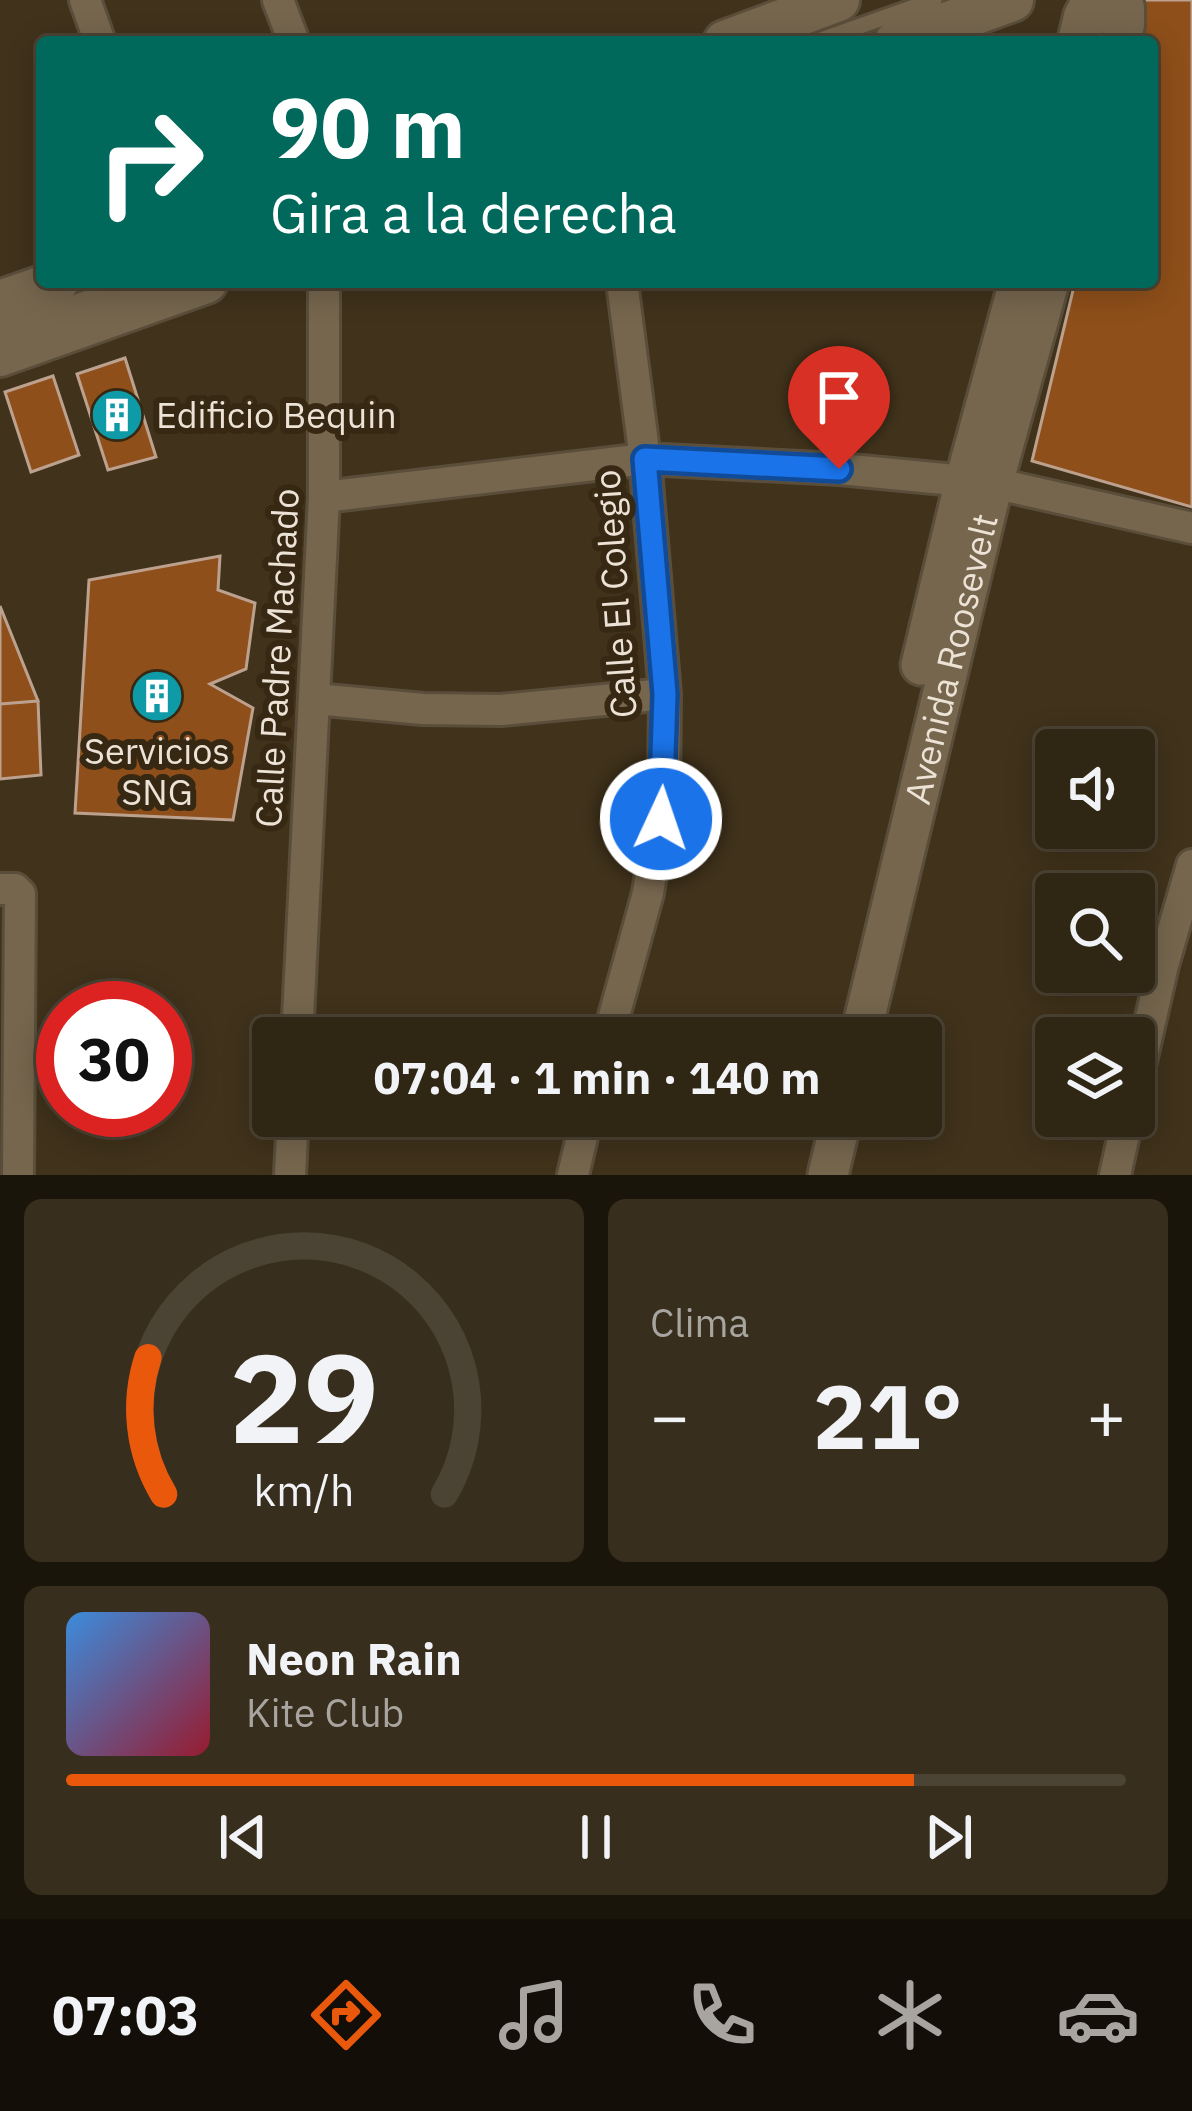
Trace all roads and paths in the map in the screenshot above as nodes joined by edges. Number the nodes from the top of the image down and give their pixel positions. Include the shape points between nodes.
1 (85, 0) edge
2 (278, 0) edge
3 (838, 0) edge
4 (934, 0) edge
5 (1012, 0) edge
6 (1064, 0) edge
7 (1112, 16) edge
8 (98, 36) edge
9 (292, 36) edge
10 (741, 36) edge
11 (832, 36) edge
12 (913, 36) edge
13 (1076, 36) edge
14 (1079, 36) edge
15 (40, 288) edge
16 (117, 288) edge
17 (189, 288) edge
18 (324, 288) edge
19 (623, 288) edge
20 (1017, 288) edge
21 (1030, 288) edge
22 (1047, 288) edge
23 (0, 302) edge
24 (0, 329) edge
25 (0, 355) edge
26 (994, 430) junction
27 (645, 459) junction
28 (979, 482) junction
29 (324, 496) junction
30 (1192, 528) edge
31 (665, 694) junction
32 (315, 699) junction
33 (901, 810) junction
34 (1192, 865) edge
35 (0, 889) edge
36 (298, 1017) edge
37 (614, 1017) edge
38 (838, 1017) edge
39 (864, 1017) edge
40 (1151, 1017) edge
41 (292, 1137) edge
42 (582, 1137) edge
43 (809, 1137) edge
44 (837, 1137) edge
45 (1123, 1137) edge
46 (19, 1175) edge
47 (290, 1175) edge
48 (573, 1175) edge
49 (800, 1175) edge
50 (828, 1175) edge
51 (1114, 1175) edge

1 - 8 street
2 - 9 street
3 - 10 main road
4 - 11 lane
5 - 12 main road
6 - 13 main road
7 - 14 main road via 1084,17
15 - 23 main road
16 - 24 lane
17 - 25 main road
18 - 29 street, Calle Padre Machado
19 - 27 street, Calle El Colegio
20 - 26 street, Avenida Roosevelt
21 - 26 street
22 - 26 street, Avenida Roosevelt
26 - 28 street, Avenida Roosevelt
27 - 28 street
27 - 29 street
27 - 31 street, Calle El Colegio
28 - 30 street
28 - 33 street, Avenida Roosevelt
29 - 32 street, Calle Padre Machado
31 - 32 street via 488,711
31 - 37 street, Calle El Colegio via 658,838
32 - 36 street, Calle Padre Machado
33 - 38 street, Avenida Roosevelt
33 - 39 street, Avenida Roosevelt
34 - 40 street
35 - 46 street via 20,894
41 - 47 street
42 - 48 street
43 - 49 street
44 - 50 street
45 - 51 street

